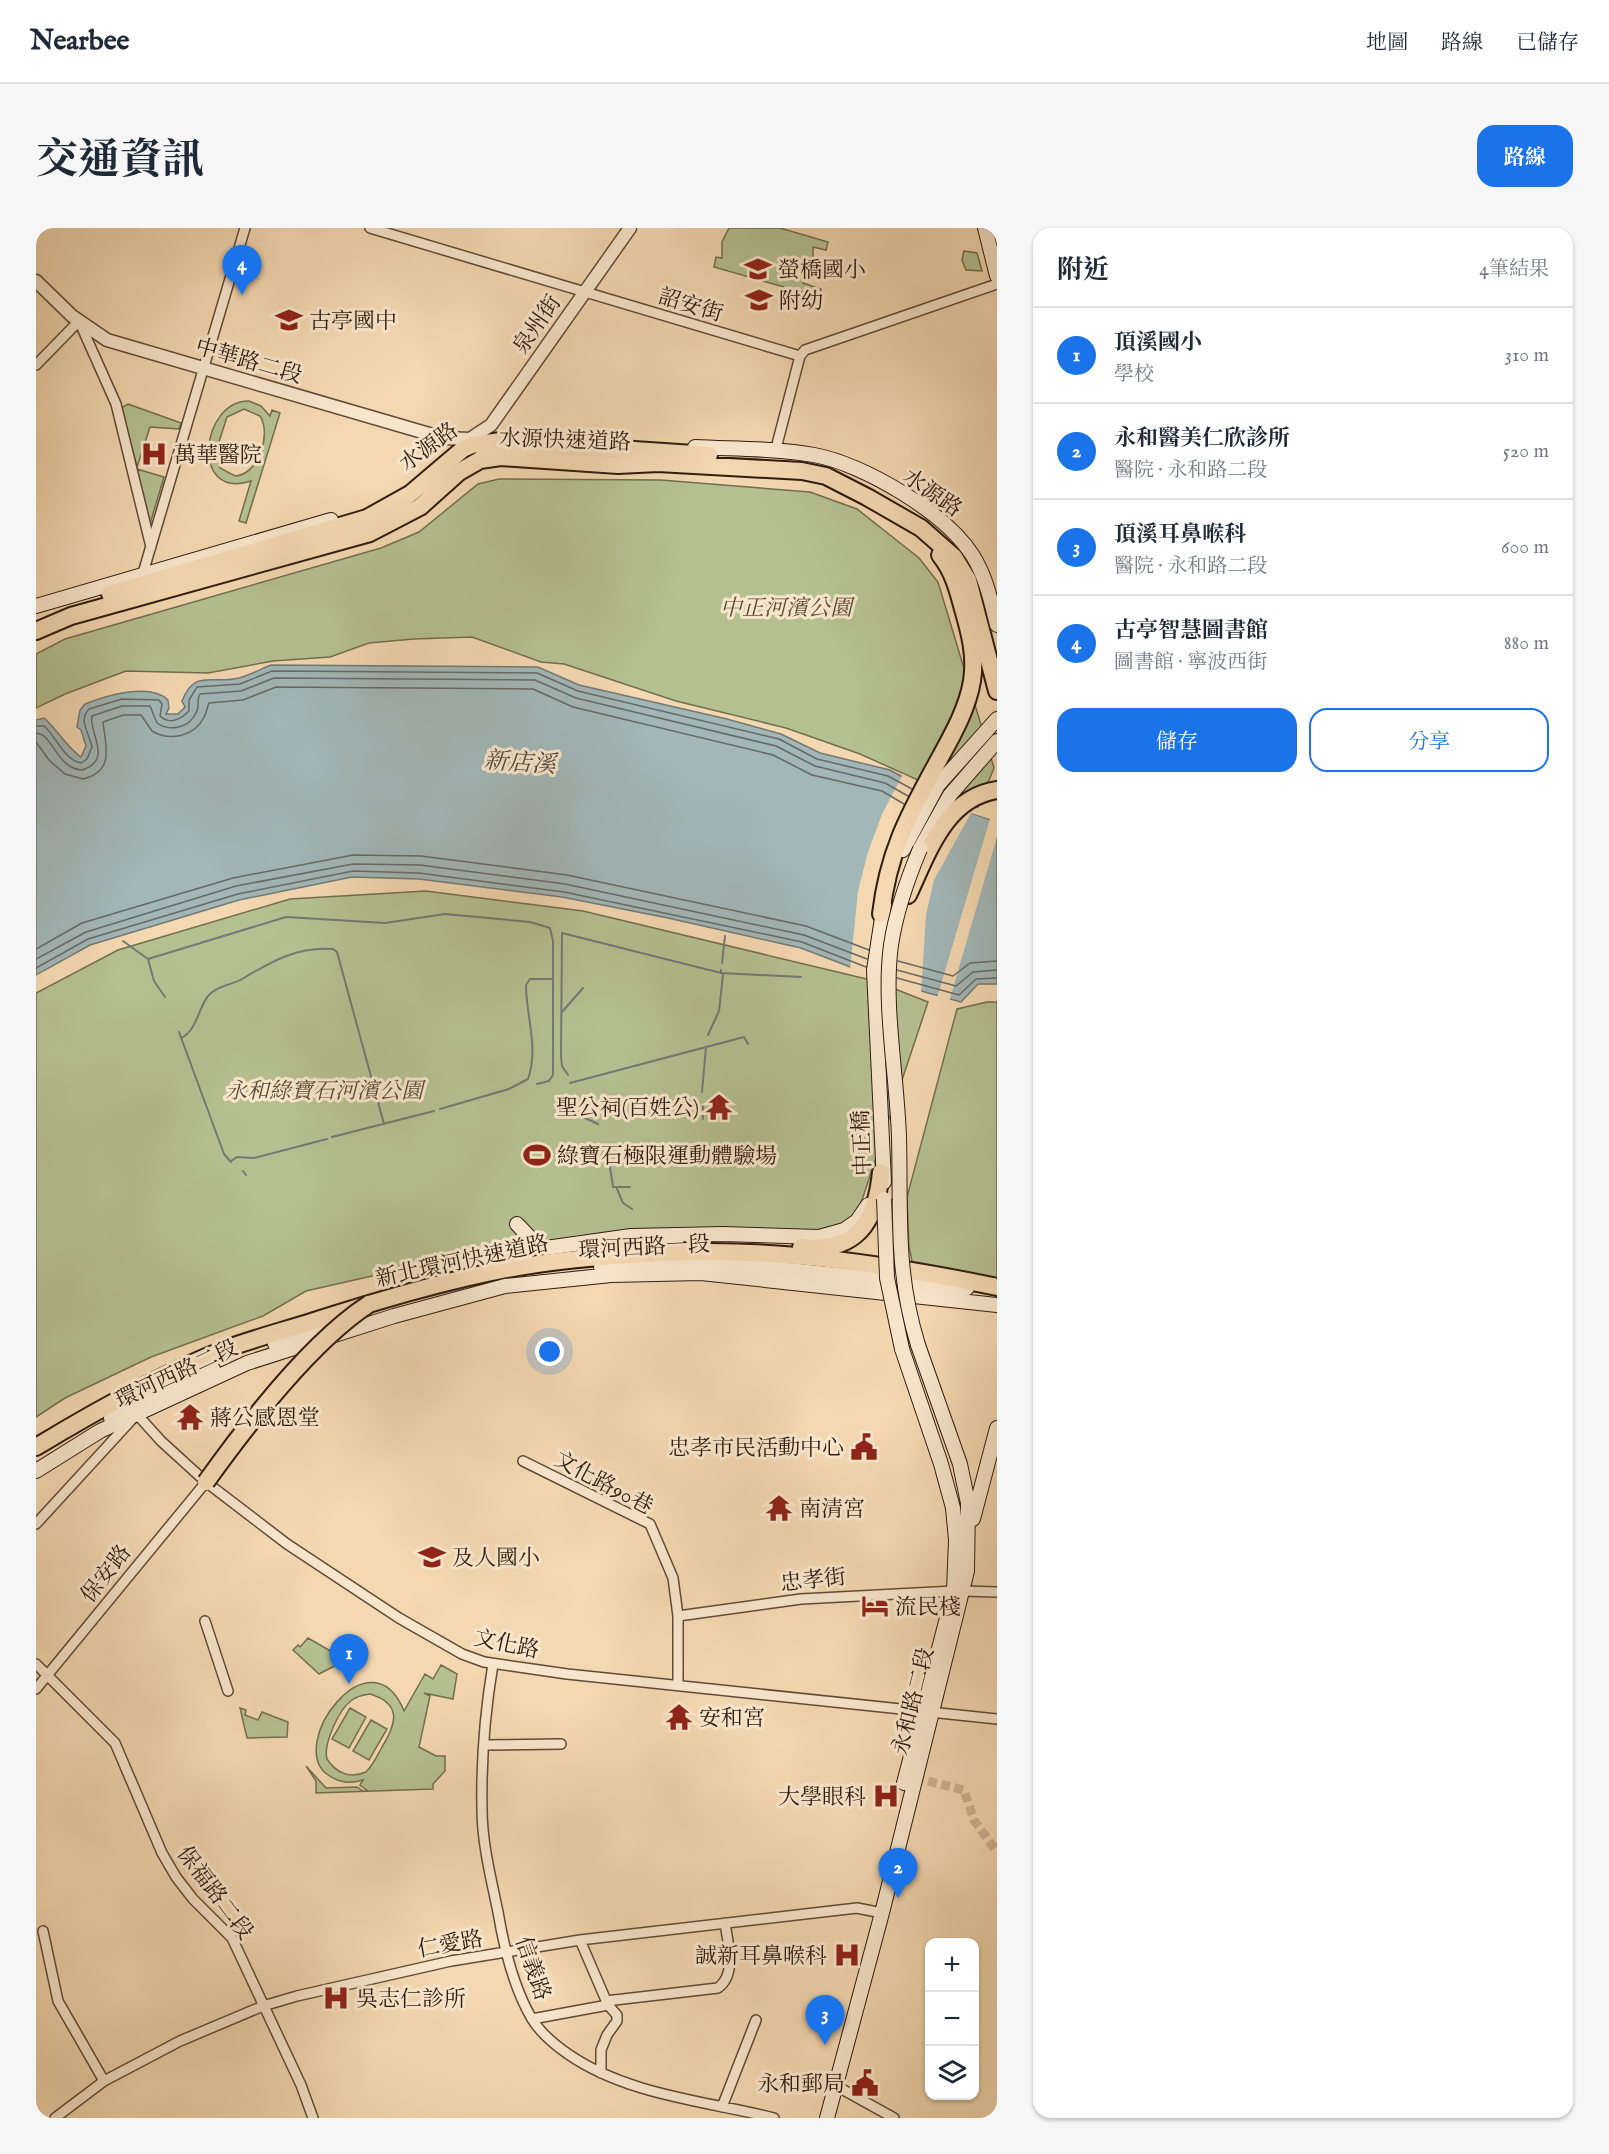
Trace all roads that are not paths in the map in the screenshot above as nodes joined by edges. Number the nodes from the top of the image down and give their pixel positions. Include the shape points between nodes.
1 (245, 228) edge
2 (370, 228) edge
3 (630, 228) edge
4 (985, 228) edge
5 (997, 276) edge
6 (36, 280) edge
7 (997, 284) edge
8 (584, 292) junction
9 (79, 321) junction
10 (800, 356) junction
11 (36, 365) edge
12 (204, 368) junction
13 (472, 445) junction
14 (500, 445) junction
15 (775, 452) junction
16 (658, 463) junction
17 (867, 496) junction
18 (151, 548) junction
19 (143, 573) junction
20 (218, 577) junction
21 (36, 606) edge
22 (36, 620) edge
23 (997, 625) edge
24 (36, 631) edge
25 (994, 660) edge
26 (997, 691) edge
27 (997, 719) edge
28 (997, 741) edge
29 (997, 790) edge
30 (889, 916) junction
31 (883, 1136) junction
32 (881, 1172) junction
33 (517, 1224) dead end
34 (557, 1261) junction
35 (997, 1289) edge
36 (923, 1290) junction
37 (369, 1304) junction
38 (997, 1305) edge
39 (339, 1330) joint
40 (134, 1411) junction
41 (997, 1428) edge
42 (36, 1447) edge
43 (957, 1456) junction
44 (36, 1460) edge
45 (523, 1461) dead end
46 (986, 1470) junction
47 (36, 1471) edge
48 (206, 1482) junction
49 (36, 1524) edge
50 (969, 1537) junction
51 (959, 1591) junction
52 (997, 1592) edge
53 (678, 1616) junction
54 (205, 1621) dead end
55 (36, 1664) edge
56 (493, 1664) junction
57 (48, 1675) junction
58 (678, 1685) junction
59 (36, 1689) edge
60 (228, 1691) dead end
61 (925, 1713) junction
62 (997, 1719) edge
63 (561, 1744) dead end
64 (484, 1745) junction
65 (878, 1912) junction
66 (725, 1923) junction
67 (43, 1931) dead end
68 (580, 1940) junction
69 (505, 1954) junction
70 (607, 2003) junction
71 (263, 2006) junction
72 (532, 2019) junction
73 (756, 2020) dead end
74 (601, 2073) junction
75 (104, 2081) junction
76 (834, 2084) junction
77 (722, 2107) junction
78 (55, 2118) edge
79 (313, 2118) edge
80 (774, 2118) edge
81 (817, 2118) edge
82 (827, 2118) edge
83 (894, 2118) edge

1 - 12 street
2 - 8 street, 詔安街
3 - 8 street, 泉州街
4 - 5 main road
6 - 9 street, 中華路二段
7 - 10 street via 804,350
8 - 10 street, 詔安街
8 - 13 street, 泉州街 via 491,425
9 - 11 street
9 - 12 street, 中華路二段 via 107,340
9 - 18 street via 116,404
10 - 15 street
12 - 13 street, 中華路二段
12 - 18 street
13 - 14 highway, 水源快速道路
13 - 15 main road, 水源路 via 501,434
13 - 19 main road, 水源路 via 369,508
13 - 20 highway, 水源快速道路 via 416,499 394,513 356,529 257,559
13 - 22 highway, 水源快速道路 via 395,504 367,518 50,612
14 - 16 highway
14 - 25 highway, 水源快速道路 via 806,462 843,471 940,530 957,547 978,586
15 - 23 main road, 水源路 via 812,454 844,464 886,484 940,519 974,558
16 - 17 highway, 水源快速道路 via 802,471 826,476
16 - 20 highway, 水源快速道路 via 618,465 501,457 480,460 459,472 420,507 370,534
17 - 25 highway, 水源快速道路 via 921,528 954,557 968,580
17 - 30 highway via 923,538 946,563 959,593 973,658 972,682 964,708 896,844 884,887
18 - 19 street
19 - 21 main road, 水源路
20 - 24 highway, 水源快速道路 via 71,616
25 - 26 highway
27 - 30 main road, 中正橋 via 943,778 908,839
28 - 30 main road, 中正橋, bridge via 950,795
29 - 30 highway, bridge via 966,800 949,816
30 - 31 main road, 中正橋 via 874,970
30 - 43 main road, 中正橋, bridge via 899,1134 899,1252 918,1345
31 - 32 main road
31 - 51 main road, 中正橋, bridge via 887,1278 902,1350 953,1508
32 - 33 main road via 866,1210 857,1221 831,1235 621,1237 546,1248 534,1242
32 - 34 highway via 879,1197 866,1226 826,1247 743,1244 600,1252
34 - 35 highway, 新北環河快速道路 via 703,1252 788,1256 940,1275
34 - 37 highway, 新北環河快速道路
35 - 36 main road
36 - 38 main road
36 - 39 main road, 環河西路一段 via 701,1273 611,1275 505,1286
37 - 42 highway, 新北環河快速道路 via 228,1348 147,1385
37 - 48 highway, bridge via 323,1342
39 - 40 main road, 環河西路二段
40 - 44 main road, 環河西路二段
40 - 47 main road, 環河西路二段
40 - 48 street, 文化路
40 - 49 street
41 - 46 main road
43 - 46 main road via 972,1468
43 - 50 main road, 中正橋 via 968,1503
45 - 53 street, 文化路90巷 via 650,1524 673,1578
46 - 50 main road
48 - 56 street, 文化路 via 343,1583 462,1654
48 - 57 street, 保安路
50 - 51 main road, 永和路二段
51 - 52 street, 忠孝街
51 - 53 street, 忠孝街 via 801,1599
51 - 61 main road, 永和路二段
53 - 58 street, 文化路90巷
54 - 60 street
55 - 57 street, 保福路二段
56 - 58 street, 文化路
56 - 64 street, 信義路
57 - 59 street, 保安路
57 - 71 street, 保福路二段 via 115,1743 162,1854 193,1899 232,1938
58 - 61 street, 文化路
61 - 62 street, 文化路
61 - 65 main road, 永和路二段
63 - 64 street
64 - 69 street, 信義路 via 482,1812
65 - 66 street, 仁愛路 via 846,1909
65 - 76 main road, 永和路二段
66 - 68 street, 仁愛路
66 - 70 street via 730,1965 728,1978 718,1988
67 - 75 street via 58,2001
68 - 69 street, 仁愛路
68 - 70 street
69 - 71 street, 仁愛路 via 364,1979
69 - 72 street, 信義路
70 - 72 street
70 - 74 street via 617,2021 601,2050
71 - 75 street, 仁愛路
71 - 79 street, 保福路二段
72 - 74 street, 信義路 via 568,2054
73 - 77 street
74 - 77 street, 信義路
75 - 78 street, 仁愛路
76 - 81 main road, 永和路二段
76 - 82 main road, 永和路二段
76 - 83 street
77 - 80 street, 信義路

